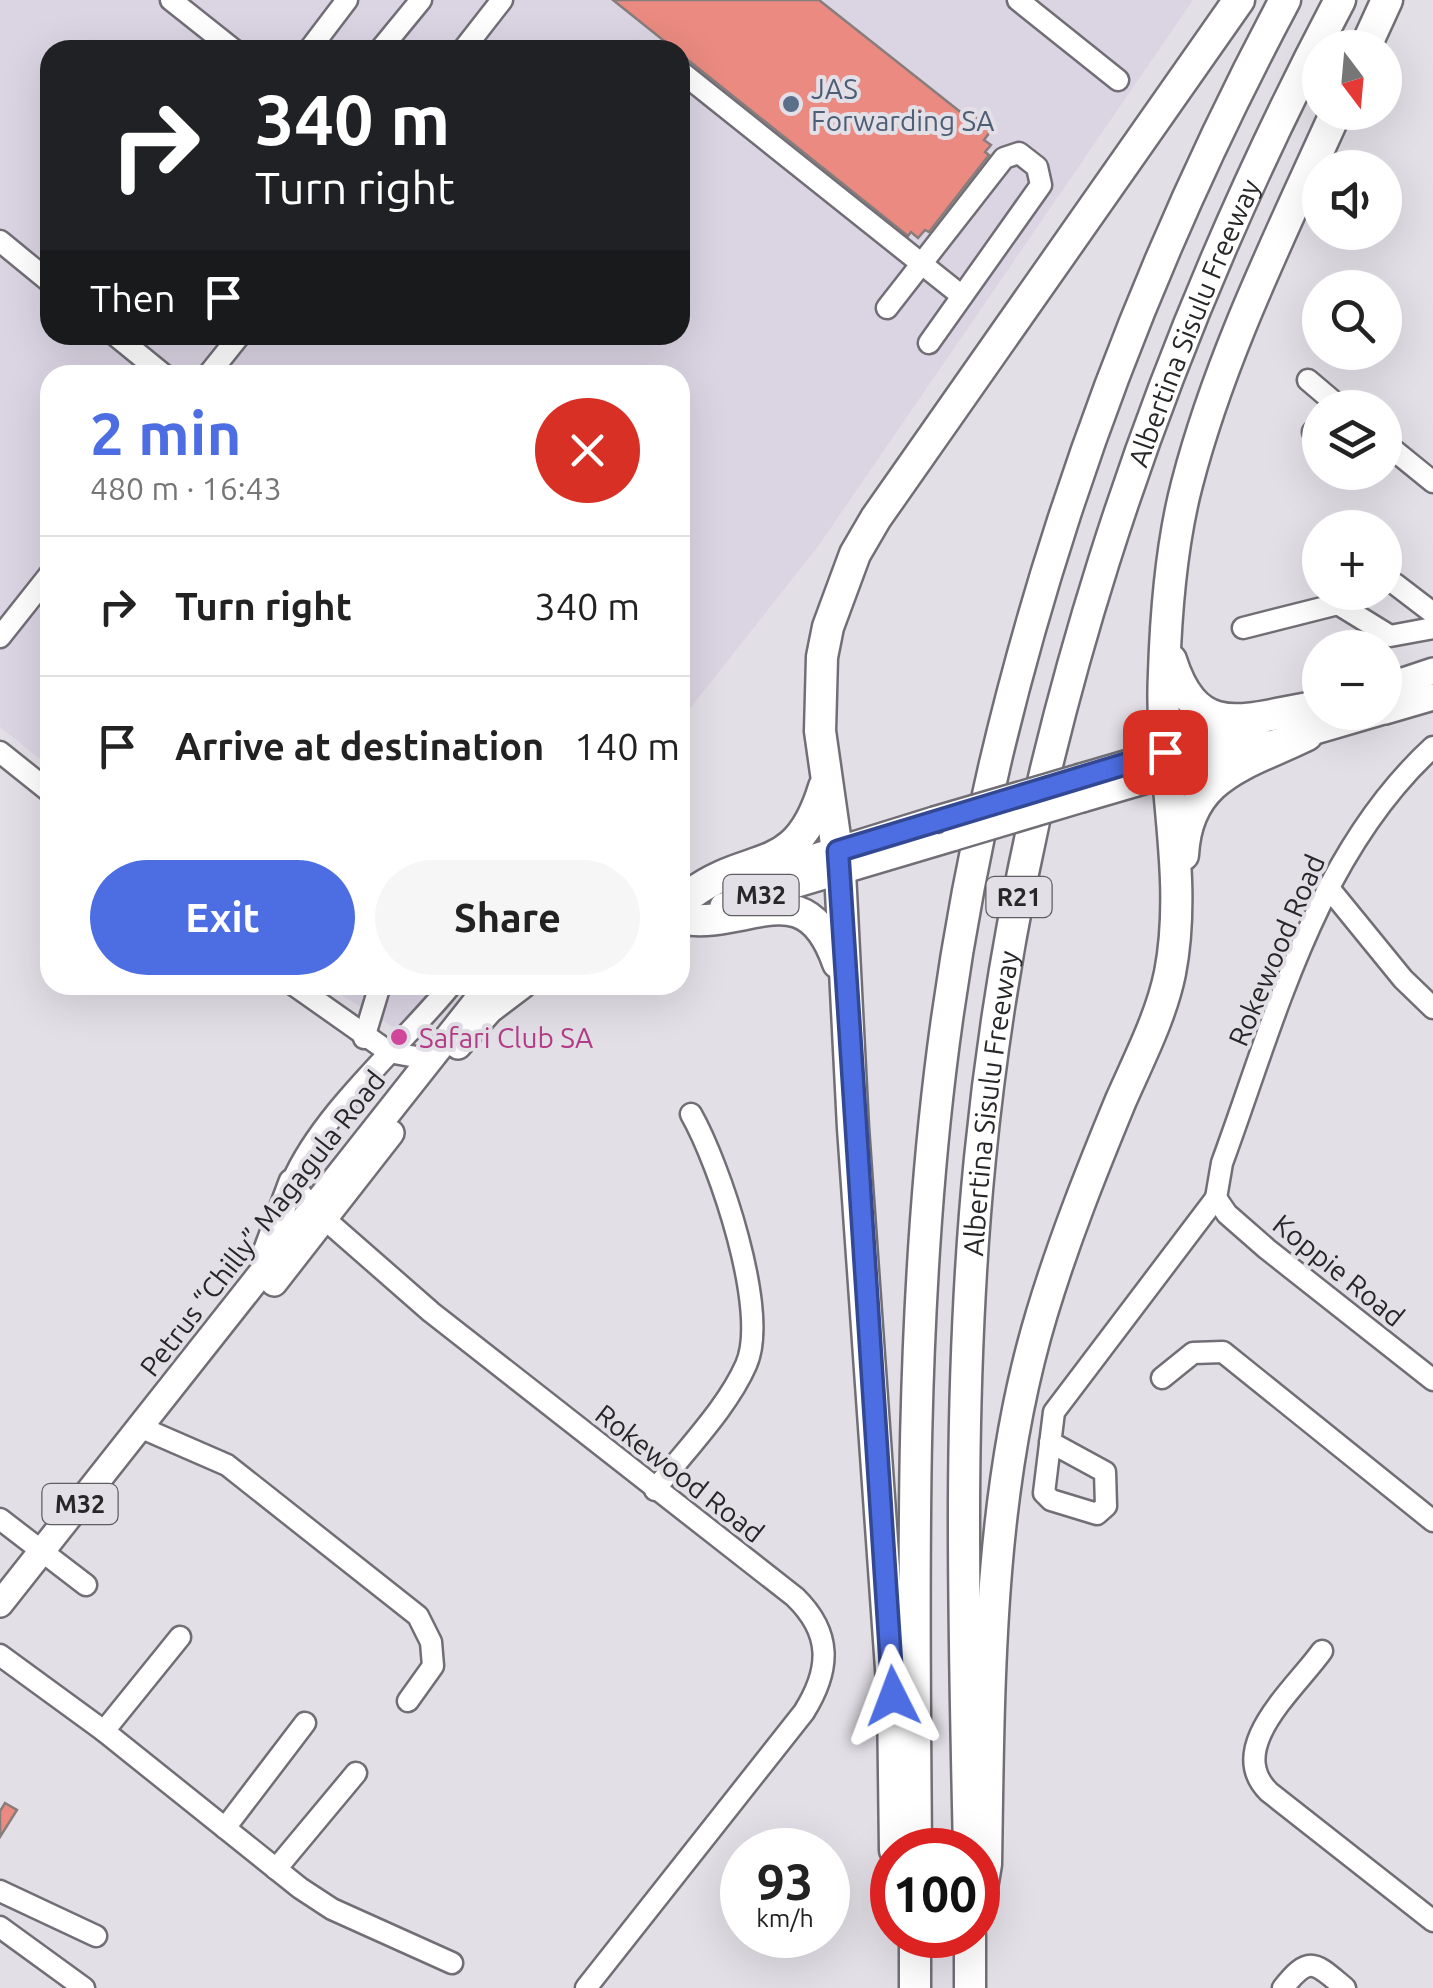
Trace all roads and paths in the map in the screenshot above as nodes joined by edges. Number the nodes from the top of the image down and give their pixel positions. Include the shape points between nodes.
1 (171, 0) edge
2 (347, 0) edge
3 (421, 0) edge
4 (1018, 0) edge
5 (1239, 0) edge
6 (1285, 0) edge
7 (1340, 0) edge
8 (1388, 0) edge
9 (491, 4) edge
10 (1374, 30) edge
11 (221, 40) edge
12 (317, 40) edge
13 (388, 40) edge
14 (469, 40) edge
15 (690, 79) edge
16 (1118, 80) dead end
17 (1329, 130) edge
18 (0, 241) edge
19 (922, 265) junction
20 (40, 274) edge
21 (962, 296) junction
22 (887, 308) dead end
23 (929, 342) dead end
24 (126, 345) edge
25 (232, 345) edge
26 (152, 365) edge
27 (216, 365) edge
28 (1308, 380) dead end
29 (1320, 390) edge
30 (1402, 457) edge
31 (1433, 482) edge
32 (40, 586) edge
33 (1402, 589) edge
34 (1433, 612) edge
35 (1243, 628) dead end
36 (1433, 628) edge
37 (0, 636) edge
38 (1166, 642) junction
39 (1433, 672) edge
40 (1402, 682) edge
41 (1433, 696) edge
42 (1402, 706) edge
43 (1302, 709) edge
44 (1302, 713) edge
45 (1324, 730) edge
46 (1307, 735) junction
47 (1433, 747) edge
48 (0, 752) edge
49 (1165, 763) junction
50 (40, 784) edge
51 (825, 784) junction
52 (1081, 788) junction
53 (839, 862) junction
54 (1328, 887) junction
55 (1176, 899) junction
56 (690, 900) edge
57 (690, 906) edge
58 (690, 911) edge
59 (846, 985) junction
60 (307, 995) edge
61 (377, 995) edge
62 (443, 995) edge
63 (481, 995) edge
64 (510, 995) edge
65 (1433, 1008) edge
66 (364, 1038) junction
67 (389, 1052) junction
68 (427, 1059) junction
69 (691, 1114) dead end
70 (292, 1182) junction
71 (1216, 1198) junction
72 (319, 1214) junction
73 (234, 1309) junction
74 (1162, 1378) dead end
75 (1433, 1380) edge
76 (160, 1405) junction
77 (142, 1428) junction
78 (1050, 1442) dead end
79 (655, 1490) junction
80 (0, 1519) edge
81 (1433, 1521) edge
82 (43, 1551) junction
83 (86, 1586) dead end
84 (0, 1604) edge
85 (180, 1636) dead end
86 (1322, 1651) dead end
87 (0, 1655) edge
88 (408, 1701) dead end
89 (305, 1722) dead end
90 (104, 1731) junction
91 (356, 1773) dead end
92 (225, 1828) junction
93 (895, 1828) edge
94 (916, 1828) edge
95 (969, 1828) edge
96 (987, 1828) edge
97 (276, 1869) junction
98 (0, 1891) edge
99 (1433, 1921) edge
100 (0, 1927) edge
101 (96, 1936) dead end
102 (915, 1958) edge
103 (970, 1958) edge
104 (452, 1963) dead end
105 (84, 1988) edge
106 (586, 1988) edge
107 (916, 1988) edge
108 (970, 1988) edge
109 (1283, 1988) edge
110 (1345, 1988) edge

1 - 11 street
2 - 12 street
3 - 13 street
4 - 16 street
5 - 51 highway via 855,554 822,656
6 - 94 highway, Albertina Sisulu Freeway / R21 via 1186,201 1093,432 1035,613 993,779 940,1071 927,1214 916,1386
7 - 95 highway, Albertina Sisulu Freeway / R21 via 1221,242 1156,402 1105,553 1045,772 1012,925 980,1158 970,1317 964,1482
8 - 10 highway
9 - 14 street
15 - 19 street
17 - 38 highway via 1198,445 1176,538
18 - 20 street
19 - 21 street
19 - 21 street via 1004,158 1019,153 1037,167 1041,185
19 - 22 street
21 - 23 street
24 - 26 street
25 - 27 street
28 - 29 street
30 - 31 street
32 - 37 street
33 - 34 street
35 - 36 street via 1338,604 1390,636
38 - 43 highway via 1186,698 1205,715
38 - 49 highway
39 - 40 main road
41 - 42 main road, M32
44 - 49 main road, M32
45 - 46 main road, M32
46 - 49 main road, M32
46 - 55 highway via 1203,791 1184,834
47 - 54 street, Rokewood Road via 1392,790
48 - 50 street
49 - 52 main road, M32
49 - 55 highway
51 - 53 highway
51 - 56 highway via 812,822 792,846 705,884
52 - 53 main road, M32, bridge via 955,837
52 - 53 main road, M32, bridge via 934,820
53 - 57 main road, M32
53 - 59 highway
54 - 65 street
54 - 71 street, Rokewood Road via 1222,1163
55 - 96 highway via 1164,996 1054,1275 1015,1424 999,1538
58 - 59 highway via 713,919 773,908 797,911 820,927
59 - 93 highway via 893,1696
60 - 66 street
61 - 66 street
62 - 67 street
63 - 68 main road, Petrus “Chilly” Magagula Road / M32
64 - 72 main road, Petrus “Chilly” Magagula Road / M32 via 448,1057
66 - 67 street
67 - 68 street
67 - 70 street
68 - 72 main road, Petrus “Chilly” Magagula Road / M32
69 - 79 street via 728,1196 751,1337 734,1385
70 - 72 street, Rokewood Road
70 - 73 main road via 267,1251
71 - 75 street, Koppie Road via 1267,1249
71 - 78 street via 1054,1412
72 - 73 main road, Petrus “Chilly” Magagula Road / M32
72 - 76 main road, Petrus “Chilly” Magagula Road / M32 via 173,1398
72 - 79 street, Rokewood Road
73 - 76 main road, Petrus “Chilly” Magagula Road / M32
74 - 81 street via 1193,1353 1224,1352
76 - 77 main road, Petrus “Chilly” Magagula Road / M32
77 - 82 main road, Petrus “Chilly” Magagula Road / M32
77 - 88 street via 228,1465 418,1616 433,1666
79 - 106 street, Rokewood Road via 808,1610 823,1636 824,1672 762,1768
80 - 82 street
82 - 83 street
82 - 84 main road, Petrus “Chilly” Magagula Road / M32
85 - 90 street
86 - 99 street via 1254,1746 1254,1776
87 - 90 street
89 - 92 street
90 - 92 street
91 - 97 street
92 - 97 street
97 - 104 street via 332,1909
98 - 101 street
100 - 105 street
102 - 107 highway
103 - 108 highway
109 - 110 street via 1309,1964

